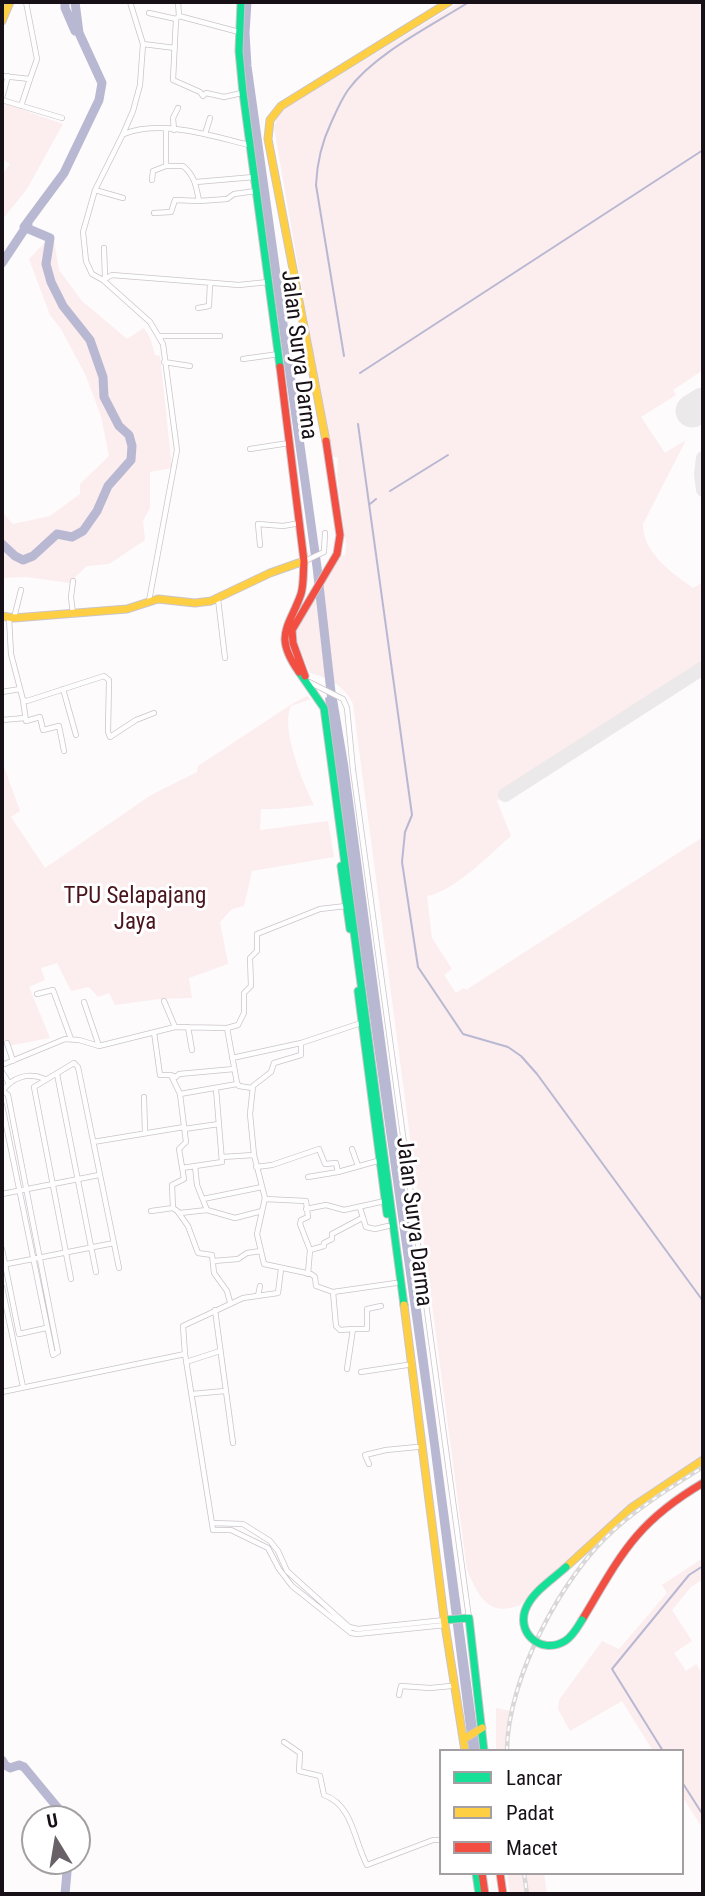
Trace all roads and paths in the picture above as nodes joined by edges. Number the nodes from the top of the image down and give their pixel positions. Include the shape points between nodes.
1 (10, 2) edge
2 (26, 2) edge
3 (130, 2) edge
4 (178, 2) edge
5 (241, 2) edge
6 (449, 2) edge
7 (149, 13) dead end
8 (178, 18) junction
9 (2, 20) edge
10 (239, 32) junction
11 (142, 44) junction
12 (174, 48) junction
13 (5, 76) edge
14 (30, 79) junction
15 (243, 93) junction
16 (2, 99) edge
17 (21, 106) junction
18 (178, 108) dead end
19 (62, 118) dead end
20 (210, 118) dead end
21 (166, 129) junction
22 (174, 130) junction
23 (123, 134) junction
24 (205, 134) junction
25 (250, 146) junction
26 (166, 166) junction
27 (254, 177) junction
28 (152, 180) dead end
29 (196, 182) junction
30 (95, 190) junction
31 (257, 191) junction
32 (123, 198) dead end
33 (199, 201) junction
34 (154, 213) dead end
35 (104, 248) dead end
36 (104, 279) junction
37 (270, 281) junction
38 (210, 283) junction
39 (198, 308) dead end
40 (160, 336) junction
41 (220, 337) dead end
42 (278, 354) junction
43 (243, 359) dead end
44 (164, 362) junction
45 (190, 366) dead end
46 (290, 443) junction
47 (250, 449) dead end
48 (301, 523) junction
49 (325, 533) dead end
50 (260, 545) dead end
51 (307, 560) junction
52 (74, 581) dead end
53 (21, 590) dead end
54 (218, 599) junction
55 (149, 602) junction
56 (73, 615) junction
57 (8, 618) edge
58 (225, 658) dead end
59 (309, 681) junction
60 (20, 689) junction
61 (63, 689) junction
62 (2, 692) edge
63 (23, 699) junction
64 (318, 701) junction
65 (154, 713) dead end
66 (25, 718) junction
67 (2, 720) edge
68 (76, 735) dead end
69 (64, 751) dead end
70 (346, 906) junction
71 (37, 995) dead end
72 (164, 1001) dead end
73 (84, 1002) dead end
74 (361, 1023) junction
75 (175, 1027) junction
76 (188, 1027) junction
77 (228, 1028) junction
78 (154, 1032) junction
79 (71, 1039) junction
80 (7, 1043) dead end
81 (301, 1043) junction
82 (99, 1046) junction
83 (192, 1050) dead end
84 (232, 1058) junction
85 (13, 1061) junction
86 (2, 1065) edge
87 (233, 1069) junction
88 (2, 1072) edge
89 (57, 1074) junction
90 (171, 1074) junction
91 (45, 1079) junction
92 (9, 1083) junction
93 (237, 1084) junction
94 (252, 1088) junction
95 (216, 1089) junction
96 (3, 1092) edge
97 (180, 1094) junction
98 (144, 1097) dead end
99 (2, 1105) edge
100 (219, 1124) junction
101 (184, 1128) junction
102 (145, 1133) junction
103 (93, 1142) junction
104 (352, 1150) dead end
105 (254, 1155) junction
106 (222, 1157) junction
107 (382, 1160) junction
108 (195, 1166) junction
109 (358, 1166) junction
110 (256, 1167) junction
111 (182, 1168) junction
112 (338, 1172) junction
113 (99, 1175) junction
114 (308, 1177) dead end
115 (78, 1180) junction
116 (53, 1185) junction
117 (262, 1187) junction
118 (26, 1190) junction
119 (19, 1191) junction
120 (2, 1195) edge
121 (203, 1199) junction
122 (265, 1199) junction
123 (385, 1201) junction
124 (359, 1208) junction
125 (306, 1209) junction
126 (176, 1210) junction
127 (208, 1210) junction
128 (151, 1211) dead end
129 (262, 1211) junction
130 (362, 1218) junction
131 (388, 1226) junction
132 (114, 1243) junction
133 (2, 1248) edge
134 (91, 1248) junction
135 (261, 1251) junction
136 (310, 1251) junction
137 (67, 1253) junction
138 (36, 1259) junction
139 (213, 1261) junction
140 (3, 1265) edge
141 (119, 1268) dead end
142 (281, 1269) junction
143 (96, 1272) dead end
144 (308, 1274) junction
145 (71, 1279) dead end
146 (396, 1283) junction
147 (260, 1286) dead end
148 (2, 1287) edge
149 (333, 1292) junction
150 (258, 1296) junction
151 (230, 1302) junction
152 (381, 1306) dead end
153 (215, 1311) junction
154 (47, 1328) junction
155 (353, 1329) junction
156 (220, 1351) junction
157 (185, 1353) junction
158 (186, 1362) junction
159 (407, 1365) junction
160 (347, 1369) dead end
161 (362, 1371) dead end
162 (23, 1387) junction
163 (225, 1391) junction
164 (2, 1392) edge
165 (192, 1394) junction
166 (233, 1443) dead end
167 (418, 1447) junction
168 (703, 1460) edge
169 (369, 1464) dead end
170 (703, 1483) edge
171 (212, 1523) junction
172 (466, 1618) junction
173 (445, 1622) junction
174 (451, 1686) junction
175 (399, 1695) dead end
176 (480, 1729) junction
177 (465, 1738) junction
178 (284, 1742) dead end
179 (460, 1749) edge
180 (465, 1749) edge
181 (484, 1749) edge
182 (439, 1840) edge
183 (476, 1875) edge
184 (482, 1875) edge
185 (500, 1875) edge
186 (479, 1894) edge
187 (485, 1894) edge
188 (503, 1894) edge

1 - 9 main road
2 - 14 street via 37,59
3 - 11 street
4 - 8 street
5 - 10 main road, Jalan Surya Darma
6 - 59 main road via 281,106 267,125 340,535 340,549 294,625 292,636
7 - 8 street
8 - 10 street
8 - 12 street
10 - 15 main road, Jalan Surya Darma
11 - 12 street
11 - 23 street via 140,85
12 - 15 street via 173,80 203,96
13 - 14 street
13 - 16 street
14 - 17 street
15 - 25 main road, Jalan Surya Darma
16 - 17 street
17 - 19 street
18 - 22 street
20 - 24 street
21 - 22 street
21 - 23 street
21 - 26 street
22 - 24 street
23 - 30 street
24 - 25 street
25 - 27 main road, Jalan Surya Darma
26 - 28 street via 153,171
26 - 29 street via 183,166
27 - 29 street
27 - 31 main road, Jalan Surya Darma
29 - 33 street
30 - 32 street
30 - 36 street via 83,244 88,267
31 - 33 street
31 - 37 main road, Jalan Surya Darma
33 - 34 street via 175,200 171,212
35 - 36 street
36 - 38 street via 113,275
36 - 40 street
37 - 38 street
37 - 42 main road, Jalan Surya Darma
38 - 39 street via 209,306
40 - 41 street
40 - 44 street
42 - 43 street
42 - 46 main road, Jalan Surya Darma
44 - 45 street
44 - 55 street via 177,450
46 - 47 street
46 - 48 main road, Jalan Surya Darma
48 - 50 street via 258,524
48 - 51 main road, Jalan Surya Darma
49 - 51 street via 325,548
51 - 54 main road
51 - 64 main road, Jalan Surya Darma via 302,592 284,637 294,665
52 - 56 street
53 - 57 street
54 - 55 main road
54 - 58 street
55 - 56 main road
56 - 57 main road
57 - 60 street
59 - 64 main road
59 - 172 street via 343,699 347,708
60 - 62 street
60 - 63 street
61 - 63 street
61 - 65 street via 107,677 110,737
61 - 68 street
63 - 66 street
64 - 70 main road, Jalan Surya Darma
64 - 107 main road, Jalan Surya Darma via 324,708
66 - 67 street
66 - 69 street via 41,718 43,730 59,726
70 - 74 main road, Jalan Surya Darma
70 - 77 street via 320,909 257,934 257,952 250,958 251,986 243,995 244,1018
71 - 79 street via 53,990
72 - 75 street
73 - 82 street
74 - 81 street
74 - 107 main road, Jalan Surya Darma
75 - 76 street
75 - 78 street
76 - 77 street
76 - 83 street
77 - 84 street
78 - 82 street
78 - 90 street via 160,1074
79 - 82 street
79 - 85 street
80 - 85 street
81 - 84 street
81 - 94 street via 302,1055 274,1063 271,1072
84 - 87 street
85 - 86 street
87 - 90 street
87 - 93 street
88 - 92 street
89 - 91 street
89 - 103 street via 78,1065
89 - 115 street
90 - 97 street
91 - 92 street via 29,1076
91 - 116 street via 34,1089
92 - 96 street
93 - 94 street
93 - 95 street
94 - 105 street
95 - 97 street
95 - 100 street
96 - 118 street via 8,1095
97 - 101 street
98 - 102 street
99 - 119 street
100 - 101 street
100 - 106 street
101 - 102 street
101 - 111 street via 186,1143 179,1149
102 - 103 street
103 - 113 street
104 - 109 street
105 - 106 street
105 - 110 street
106 - 108 street via 219,1164
107 - 109 street
107 - 123 main road, Jalan Surya Darma
107 - 173 main road, Jalan Surya Darma
108 - 111 street
108 - 121 street
109 - 112 street
110 - 112 street via 319,1149 325,1164 336,1164
110 - 117 street
111 - 126 street via 183,1181 171,1186
112 - 114 street
113 - 115 street
113 - 132 street
115 - 116 street
115 - 134 street
116 - 118 street
116 - 137 street
117 - 121 street
117 - 122 street
118 - 119 street
118 - 138 street
119 - 120 street
119 - 138 street
121 - 127 street
122 - 125 street via 305,1201
122 - 129 street
123 - 124 street
123 - 131 main road, Jalan Surya Darma
124 - 125 street via 326,1205
124 - 130 street
125 - 136 street via 308,1217 301,1220 300,1227
126 - 127 street
126 - 128 street
126 - 139 street via 198,1253 212,1255
127 - 129 street via 235,1218
129 - 135 street via 257,1234
130 - 131 street via 369,1228
130 - 136 street
131 - 146 main road, Jalan Surya Darma
132 - 134 street
132 - 141 street
133 - 140 street
134 - 137 street
134 - 143 street
135 - 139 street
135 - 142 street via 264,1264
136 - 144 street
137 - 138 street
137 - 145 street
138 - 140 street
138 - 154 street
138 - 154 street via 58,1352 53,1355
139 - 151 street via 214,1273
140 - 154 street via 19,1334
142 - 144 street
142 - 150 street via 278,1293
144 - 149 street via 314,1275 316,1286
146 - 149 street
146 - 159 main road, Jalan Surya Darma
147 - 150 street
148 - 162 street
149 - 155 street via 336,1326
150 - 151 street
151 - 153 street
152 - 155 street via 367,1309 367,1329
153 - 156 street
153 - 157 street via 183,1326
155 - 160 street
156 - 158 street
156 - 163 street
157 - 158 street
157 - 162 street
158 - 165 street
159 - 161 street
159 - 167 main road, Jalan Surya Darma
162 - 164 street
163 - 165 street
163 - 166 street
165 - 171 street
167 - 169 street via 368,1454
167 - 173 main road, Jalan Surya Darma
168 - 170 main road, bridge via 631,1508 536,1594 523,1619 528,1637 538,1645 554,1646 570,1637 650,1519
171 - 173 street via 243,1524 270,1541 287,1572 349,1626
171 - 173 street via 213,1530 231,1530 268,1548 292,1586 351,1633
172 - 173 main road
172 - 176 main road
173 - 174 main road, Jalan Surya Darma
173 - 177 main road, Jalan Surya Darma
174 - 175 street via 401,1686
174 - 179 main road, Jalan Surya Darma
176 - 177 main road
176 - 181 main road
177 - 180 main road, Jalan Surya Darma
178 - 182 street via 300,1753 299,1771 320,1776 324,1795 343,1807 365,1864
183 - 186 main road
184 - 187 main road
185 - 188 main road

